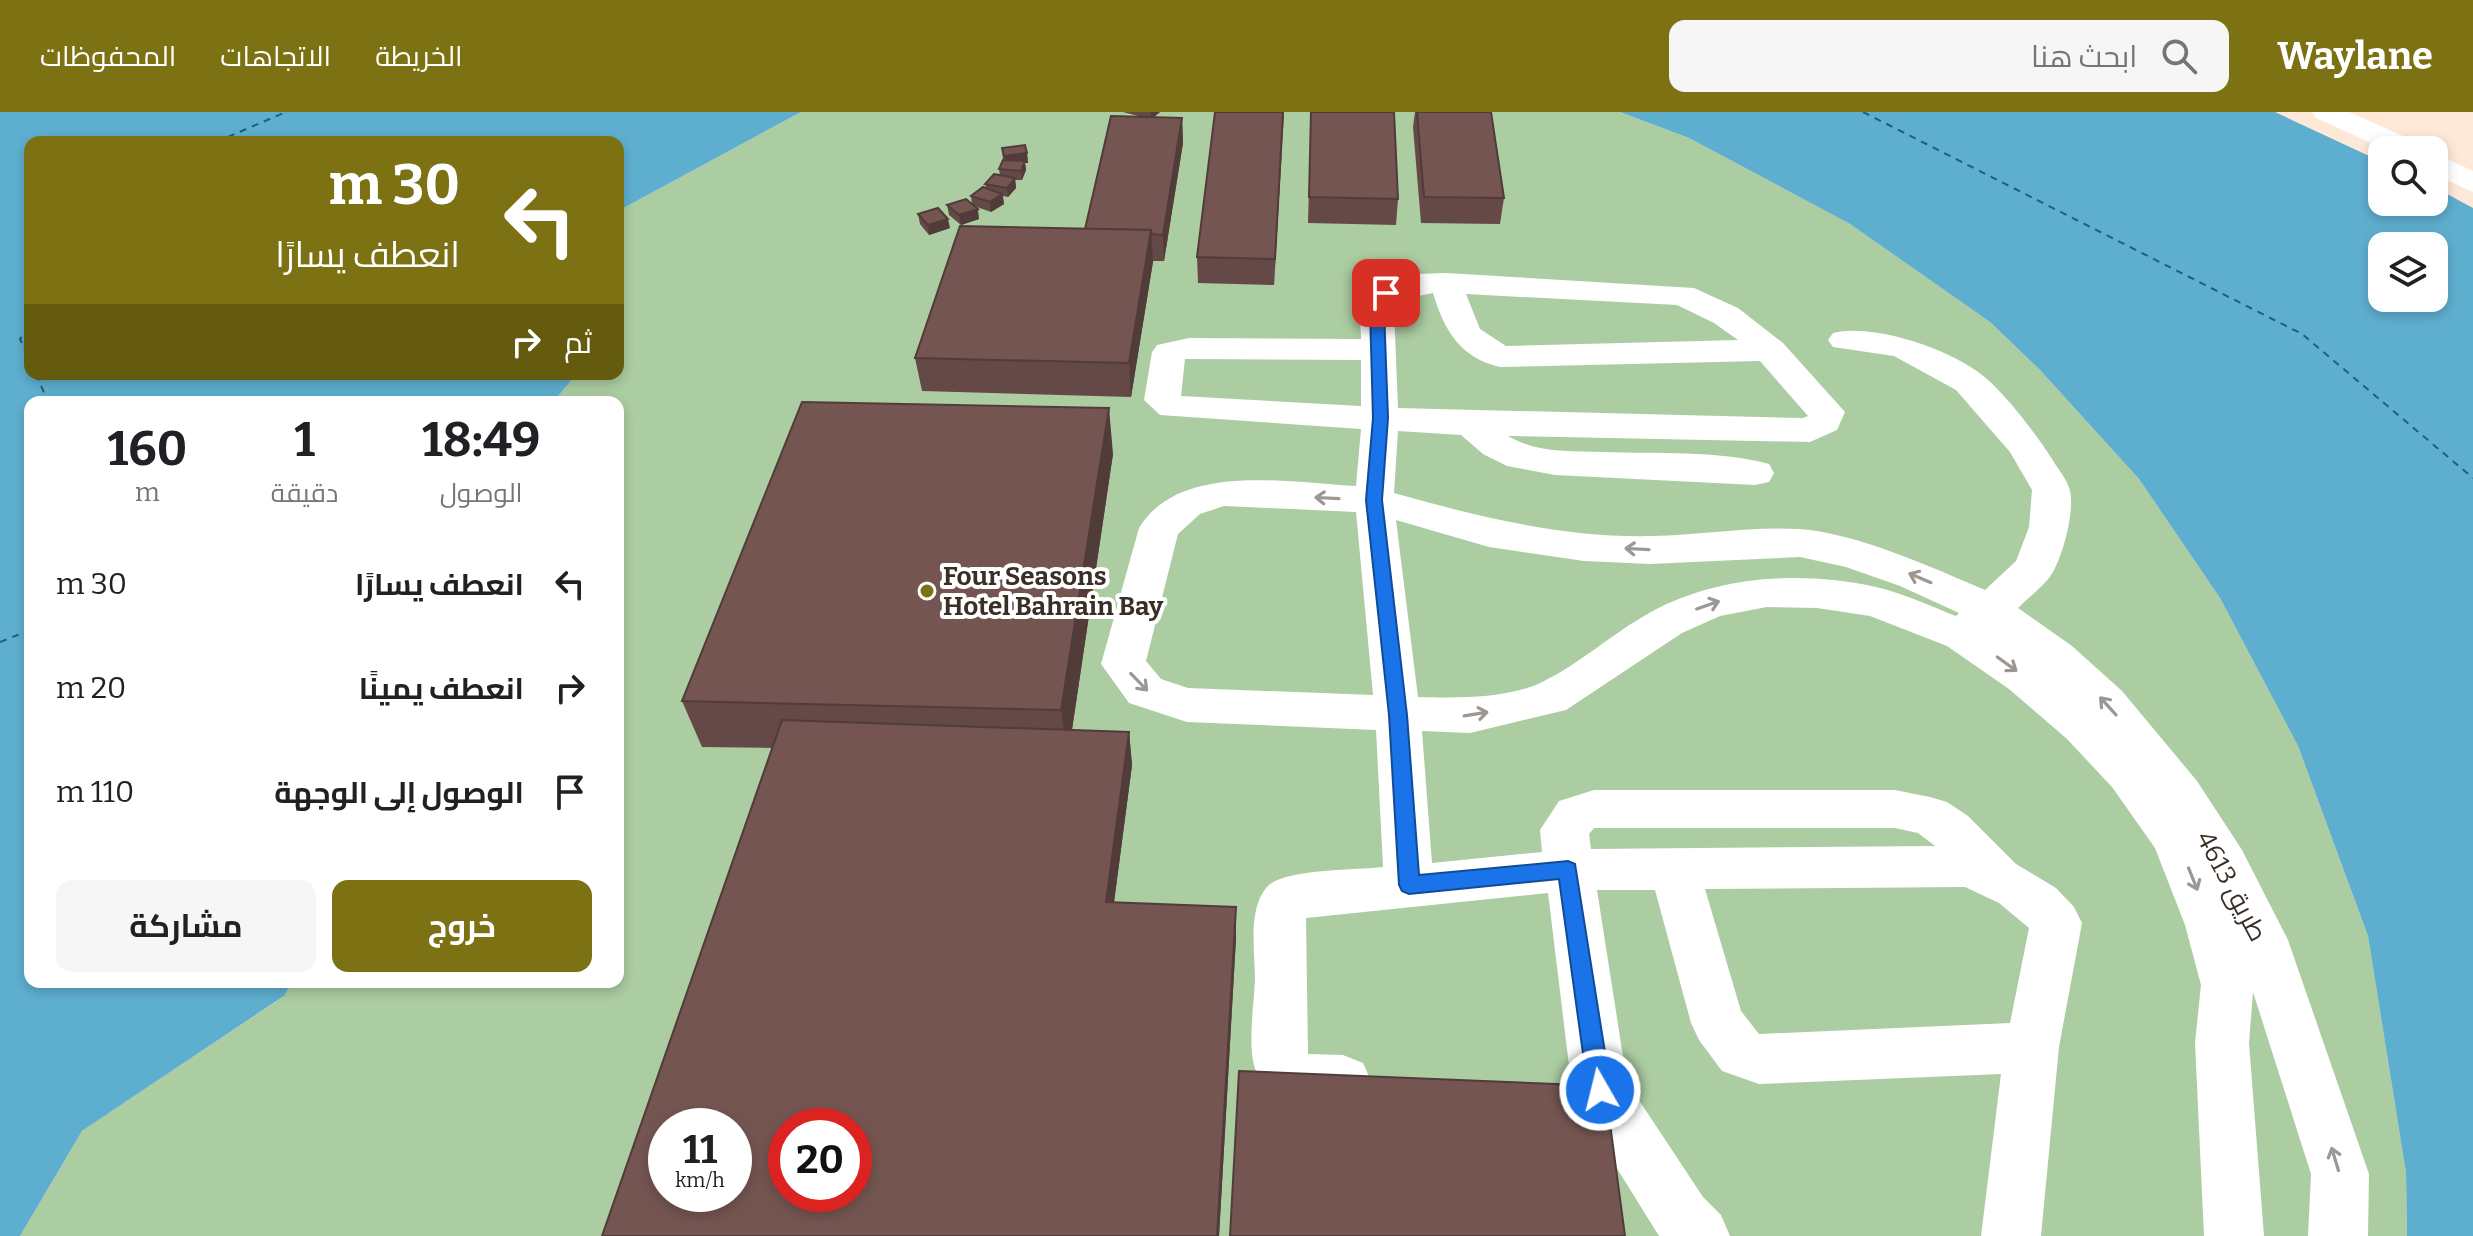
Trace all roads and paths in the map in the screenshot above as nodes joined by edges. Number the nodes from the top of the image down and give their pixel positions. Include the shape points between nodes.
1 (2326, 112) edge
2 (2380, 136) edge
3 (2448, 170) edge
4 (2473, 183) edge
5 (1446, 283) junction
6 (1845, 340) dead end
7 (1379, 350) junction
8 (1771, 350) junction
9 (1380, 418) junction
10 (1471, 424) junction
11 (1755, 473) dead end
12 (1374, 500) junction
13 (1976, 622) junction
14 (1398, 715) junction
15 (1674, 868) junction
16 (1568, 870) junction
17 (1999, 877) junction
18 (1409, 885) junction
19 (2032, 1047) junction
20 (1394, 1083) edge
21 (1700, 1236) edge
22 (2011, 1236) edge
23 (2234, 1236) edge
24 (2338, 1236) edge

1 - 2 street
3 - 4 street
5 - 7 street via 1386,293 1377,310
5 - 8 street via 1682,295 1712,305
5 - 8 street via 1463,334 1500,357
6 - 13 street via 1902,347 1969,382 2025,446 2051,490 2049,527 2034,568
7 - 9 street
7 - 9 street via 1169,352 1162,400 1173,407
8 - 10 street via 1827,412 1824,422 1810,430
9 - 10 street
9 - 12 street
10 - 11 street via 1496,446 1520,457
13 -> 12 street via 1915,576 1800,543 1650,550 1584,547 1489,533
12 - 14 street
12 -> 14 street via 1221,493 1186,505 1159,528 1123,664 1145,691 1187,705
14 -> 13 street via 1470,716 1550,698 1667,622 1711,603 1767,592 1817,593
13 -> 23 street via 2025,677 2129,774 2176,839 2211,925 2227,985 2222,1043
24 -> 13 street, طريق 4613 via 2340,1174 2262,940 2225,865 2180,794 2106,703 2057,657
14 - 18 street
15 - 16 street
15 - 17 street via 1967,866
15 - 19 street via 1718,1023 1741,1053 1759,1059
16 - 17 street via 1564,830 1576,815 1594,809 1826,807 1930,816
16 - 18 street
16 - 21 street via 1576,1089
17 - 19 street via 2046,909 2056,923
18 - 20 street via 1302,895 1289,898 1281,908 1281,1063 1287,1075 1299,1080
19 - 22 street

